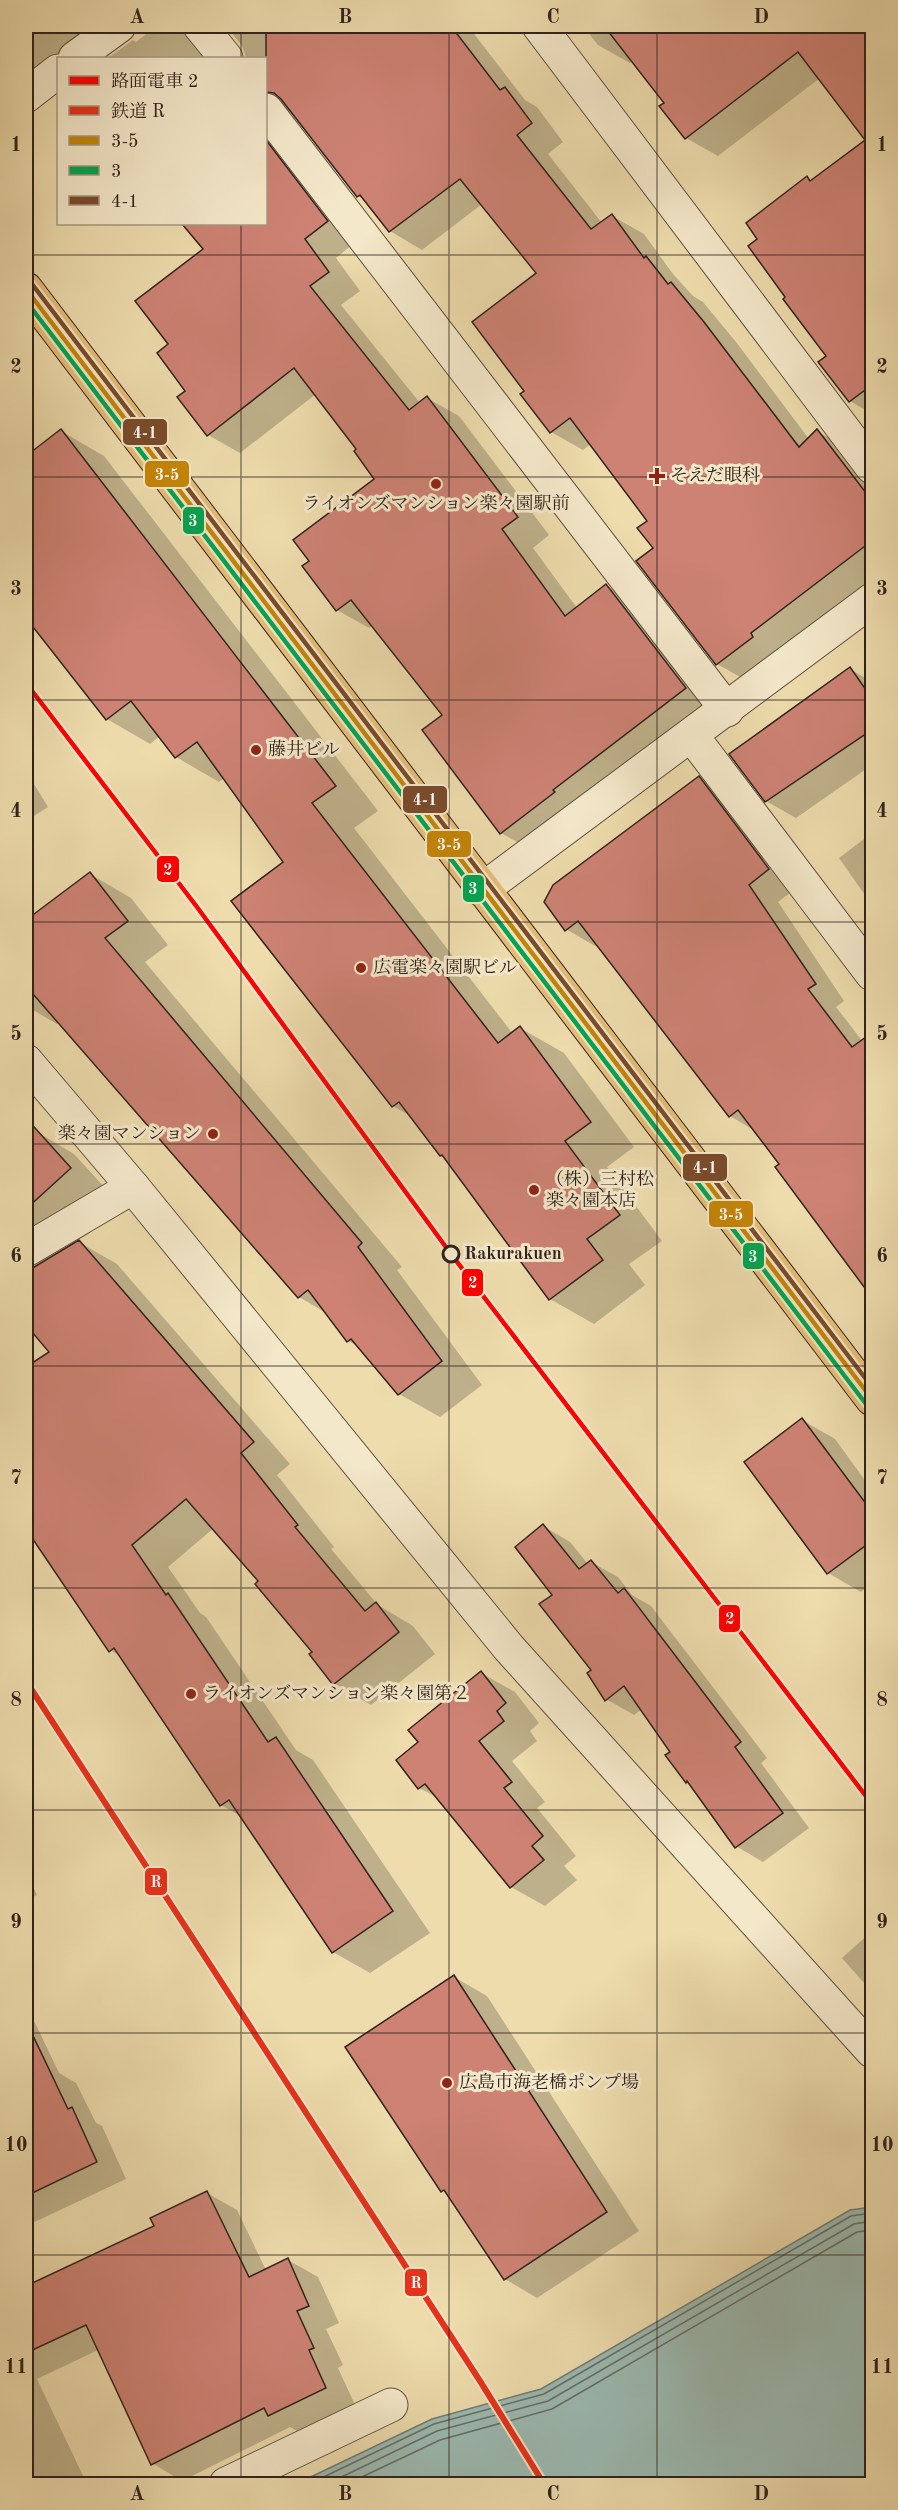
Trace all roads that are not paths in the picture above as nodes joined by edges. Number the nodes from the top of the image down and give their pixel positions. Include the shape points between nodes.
1 (119, 26) edge
2 (200, 26) edge
3 (539, 26) edge
4 (76, 57) edge
5 (225, 57) edge
6 (57, 72) edge
7 (26, 96) edge
8 (267, 111) edge
9 (26, 289) edge
10 (873, 467) edge
11 (870, 607) edge
12 (727, 710) junction
13 (692, 736) junction
14 (482, 890) junction
15 (873, 974) edge
16 (26, 1061) edge
17 (133, 1187) junction
18 (26, 1250) edge
19 (873, 1399) edge
20 (873, 2051) edge
21 (391, 2405) dead end
22 (226, 2484) edge

1 - 4 street
2 - 5 street
3 - 10 street
6 - 7 street
8 - 12 street
9 - 14 highway
11 - 12 street
12 - 13 street
13 - 14 street
13 - 15 street
14 - 19 highway
16 - 17 street
17 - 18 street
17 - 20 street via 509,1648
21 - 22 street

